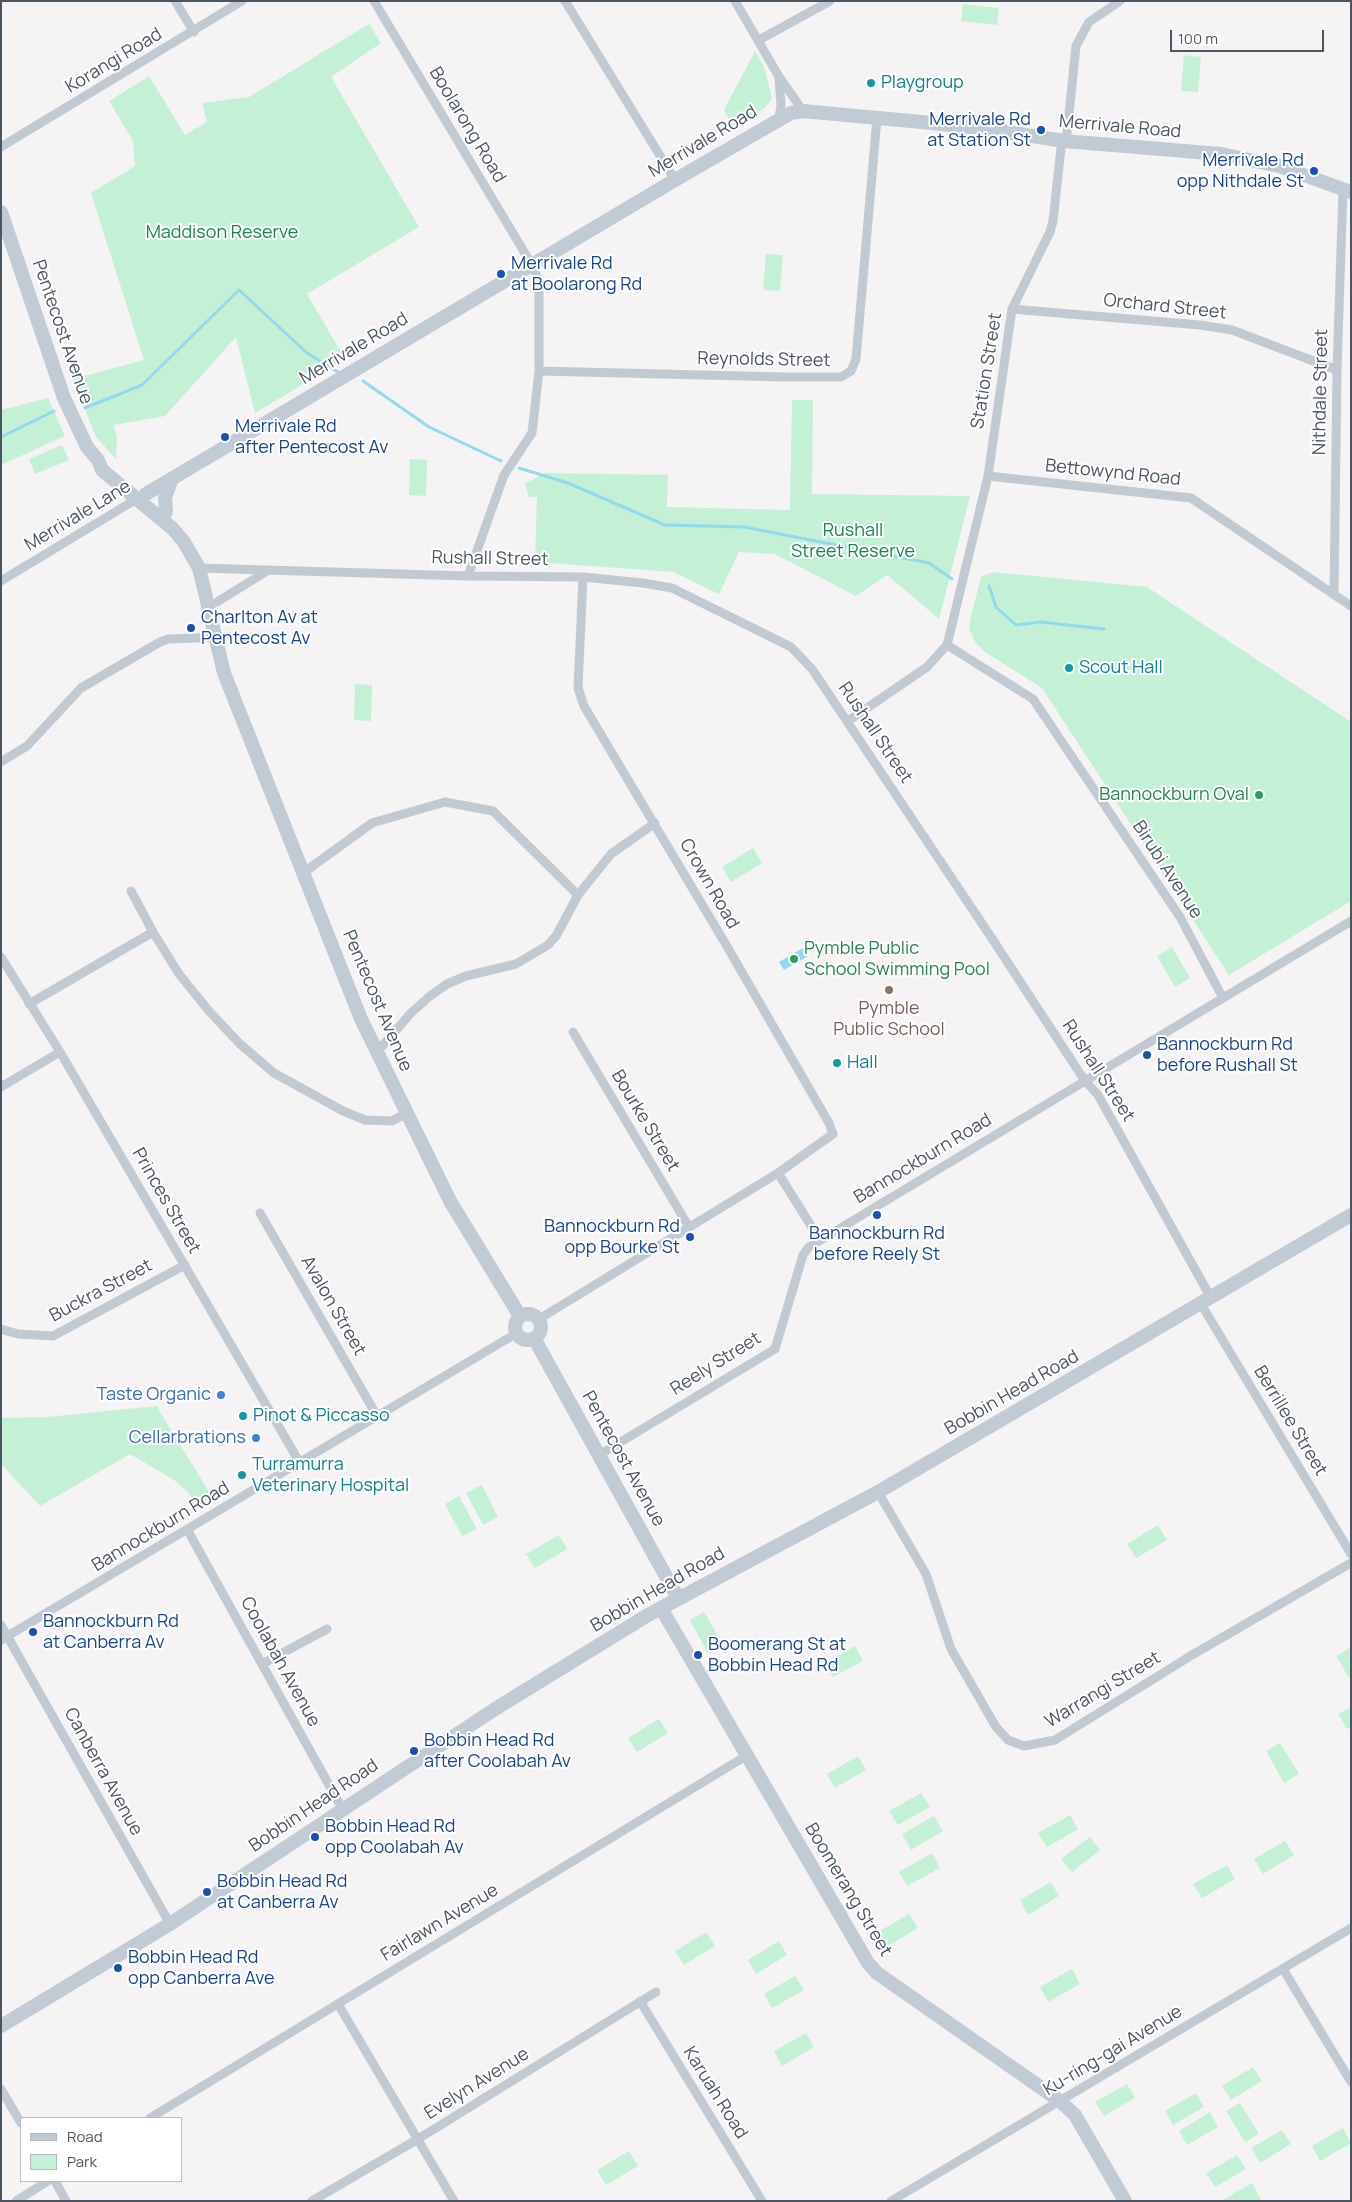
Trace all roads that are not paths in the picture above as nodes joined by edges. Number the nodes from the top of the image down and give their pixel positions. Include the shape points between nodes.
1 (175, 1) edge
2 (242, 1) edge
3 (374, 1) edge
4 (565, 1) edge
5 (735, 1) edge
6 (830, 1) edge
7 (1120, 1) edge
8 (194, 32) junction
9 (759, 40) junction
10 (778, 75) junction
11 (803, 111) junction
12 (878, 118) junction
13 (779, 119) junction
14 (1064, 141) junction
15 (1, 147) edge
16 (674, 180) junction
17 (1347, 190) edge
18 (1, 212) edge
19 (532, 265) junction
20 (1012, 309) junction
21 (1337, 370) junction
22 (539, 371) junction
23 (988, 476) junction
24 (171, 481) junction
25 (142, 497) junction
26 (166, 512) junction
27 (203, 568) junction
28 (267, 571) junction
29 (468, 576) junction
30 (583, 577) junction
31 (1, 581) edge
32 (1334, 595) junction
33 (217, 602) junction
34 (1351, 606) edge
35 (220, 637) junction
36 (947, 645) junction
37 (848, 721) junction
38 (1, 762) edge
39 (655, 824) junction
40 (303, 874) junction
41 (131, 891) dead end
42 (578, 895) junction
43 (1351, 921) edge
44 (153, 932) junction
45 (1, 957) edge
46 (1223, 998) junction
47 (28, 1004) junction
48 (573, 1032) dead end
49 (60, 1052) junction
50 (377, 1052) junction
51 (1085, 1081) junction
52 (1, 1087) edge
53 (406, 1113) junction
54 (778, 1173) junction
55 (260, 1213) dead end
56 (1351, 1214) edge
57 (689, 1227) junction
58 (820, 1240) junction
59 (185, 1265) junction
60 (1206, 1301) junction
61 (520, 1316) junction
62 (539, 1319) junction
63 (1, 1329) edge
64 (517, 1333) junction
65 (534, 1338) junction
66 (378, 1416) junction
67 (599, 1455) junction
68 (300, 1463) junction
69 (878, 1492) junction
70 (188, 1531) junction
71 (1351, 1554) edge
72 (1351, 1563) edge
73 (678, 1598) junction
74 (661, 1608) junction
75 (1, 1625) edge
76 (327, 1629) dead end
77 (5, 1638) edge
78 (262, 1664) junction
79 (746, 1756) junction
80 (343, 1810) junction
81 (170, 1924) junction
82 (1351, 1928) edge
83 (1282, 1969) junction
84 (656, 1992) dead end
85 (640, 2002) junction
86 (338, 2004) junction
87 (1, 2026) edge
88 (1351, 2082) edge
89 (1, 2089) edge
90 (1060, 2101) junction
91 (152, 2117) edge
92 (20, 2121) edge
93 (418, 2139) junction
94 (46, 2182) edge
95 (56, 2182) edge
96 (16, 2201) edge
97 (66, 2201) edge
98 (312, 2201) edge
99 (454, 2201) edge
100 (762, 2201) edge
101 (891, 2201) edge
102 (1125, 2201) edge

1 - 8 street
2 - 8 street, Korangi Road
3 - 19 street, Boolarong Road
4 - 16 street
5 - 9 street
6 - 9 street
7 - 14 street, Station Street via 1089,22 1079,38 1068,133
8 - 15 street, Korangi Road
9 - 10 street
10 - 11 street
10 - 13 street via 782,105
11 - 12 street, Merrivale Road
11 - 13 street, Merrivale Road
12 - 14 street, Merrivale Road via 981,128
12 - 22 street, Reynolds Street via 856,359 851,371 841,377 784,377
13 - 16 street, Merrivale Road
14 - 17 street, Merrivale Road via 1221,154 1256,160
14 - 20 street, Station Street via 1050,232
16 - 19 street, Merrivale Road
17 - 21 street, Nithdale Street
18 - 25 street, Pentecost Avenue via 71,416 98,460
19 - 22 street, Boolarong Road via 540,281
19 - 24 street, Merrivale Road
20 - 21 street, Orchard Street via 1232,330
20 - 23 street, Station Street
21 - 32 street, Nithdale Street
22 - 29 street, Boolarong Road via 532,433 504,474
23 - 32 street, Bettowynd Road via 1191,498
23 - 36 street, Station Street
24 - 25 street, Merrivale Road
24 - 26 street via 165,498
25 - 26 street, Pentecost Avenue
25 - 27 street, Pentecost Avenue via 173,529
25 - 31 street, Merrivale Lane
26 - 27 street, Pentecost Avenue via 189,537
27 - 28 street, Rushall Street
27 - 33 street, Pentecost Avenue
27 - 35 street, Pentecost Avenue
28 - 29 street, Rushall Street
28 - 33 street
29 - 30 street, Rushall Street
30 - 37 street, Rushall Street via 672,588 791,647 812,669
30 - 39 street, Crown Road via 578,688 584,706
32 - 34 street, Bettowynd Road
33 - 35 street, Pentecost Avenue
35 - 38 street via 168,639 154,645 81,688 27,746
35 - 40 street, Pentecost Avenue via 230,685
36 - 37 street, Station Street via 927,667
36 - 46 street, Birubi Avenue via 1033,699 1180,917
37 - 51 street, Rushall Street
39 - 42 street via 611,854
39 - 54 street, Crown Road via 829,1122 833,1134
40 - 42 street via 372,823 446,802 492,811
40 - 50 street, Pentecost Avenue
41 - 44 street
42 - 50 street via 548,946 516,964 447,984 430,996
43 - 46 street, Bannockburn Road
44 - 47 street
44 - 53 street via 179,974 209,1012 274,1073 365,1120 392,1120
45 - 47 street, Princes Street
46 - 51 street, Bannockburn Road
47 - 49 street, Princes Street
48 - 57 street, Bourke Street
49 - 52 street
49 - 59 street, Princes Street
50 - 53 street, Pentecost Avenue
51 - 58 street, Bannockburn Road
51 - 60 street, Rushall Street via 1098,1095
53 - 61 street, Pentecost Avenue via 450,1200
54 - 57 street
54 - 58 street
55 - 66 street, Avalon Street
56 - 60 street, Bobbin Head Road
57 - 62 street
58 - 67 street, Reely Street via 803,1254 775,1348
59 - 63 street, Buckra Street via 53,1336 18,1334
59 - 68 street, Princes Street
60 - 69 street, Bobbin Head Road
60 - 71 street, Berrillee Street
61 - 62 street via 532,1314
61 - 64 street via 516,1324
62 - 65 street via 541,1328
64 - 65 street via 525,1339
64 - 66 street, Bannockburn Road
65 - 67 street, Pentecost Avenue
66 - 68 street, Bannockburn Road
67 - 73 street, Pentecost Avenue
68 - 70 street, Bannockburn Road
69 - 72 street, Warrangi Street via 926,1574 951,1649 996,1727 1008,1740 1024,1746 1055,1740 1192,1655
69 - 73 street, Bobbin Head Road
70 - 77 street, Bannockburn Road
70 - 78 street, Coolabah Avenue
73 - 74 street, Bobbin Head Road
74 - 79 street, Boomerang Street
74 - 80 street, Bobbin Head Road via 494,1709
75 - 77 street, Canberra Avenue
76 - 78 street
77 - 81 street, Canberra Avenue
78 - 80 street, Coolabah Avenue
79 - 86 street, Fairlawn Avenue
79 - 90 street, Boomerang Street via 868,1963 877,1973
80 - 81 street, Bobbin Head Road
81 - 87 street, Bobbin Head Road
82 - 83 street, Ku-ring-gai Avenue
83 - 88 street
83 - 90 street, Ku-ring-gai Avenue
84 - 85 street, Evelyn Avenue
85 - 93 street, Evelyn Avenue
85 - 100 street, Karuah Road
86 - 91 street, Fairlawn Avenue
86 - 93 street
89 - 92 street
90 - 101 street, Ku-ring-gai Avenue
90 - 102 street, Boomerang Street via 1075,2115
93 - 98 street, Evelyn Avenue
93 - 99 street
94 - 96 street
95 - 97 street

